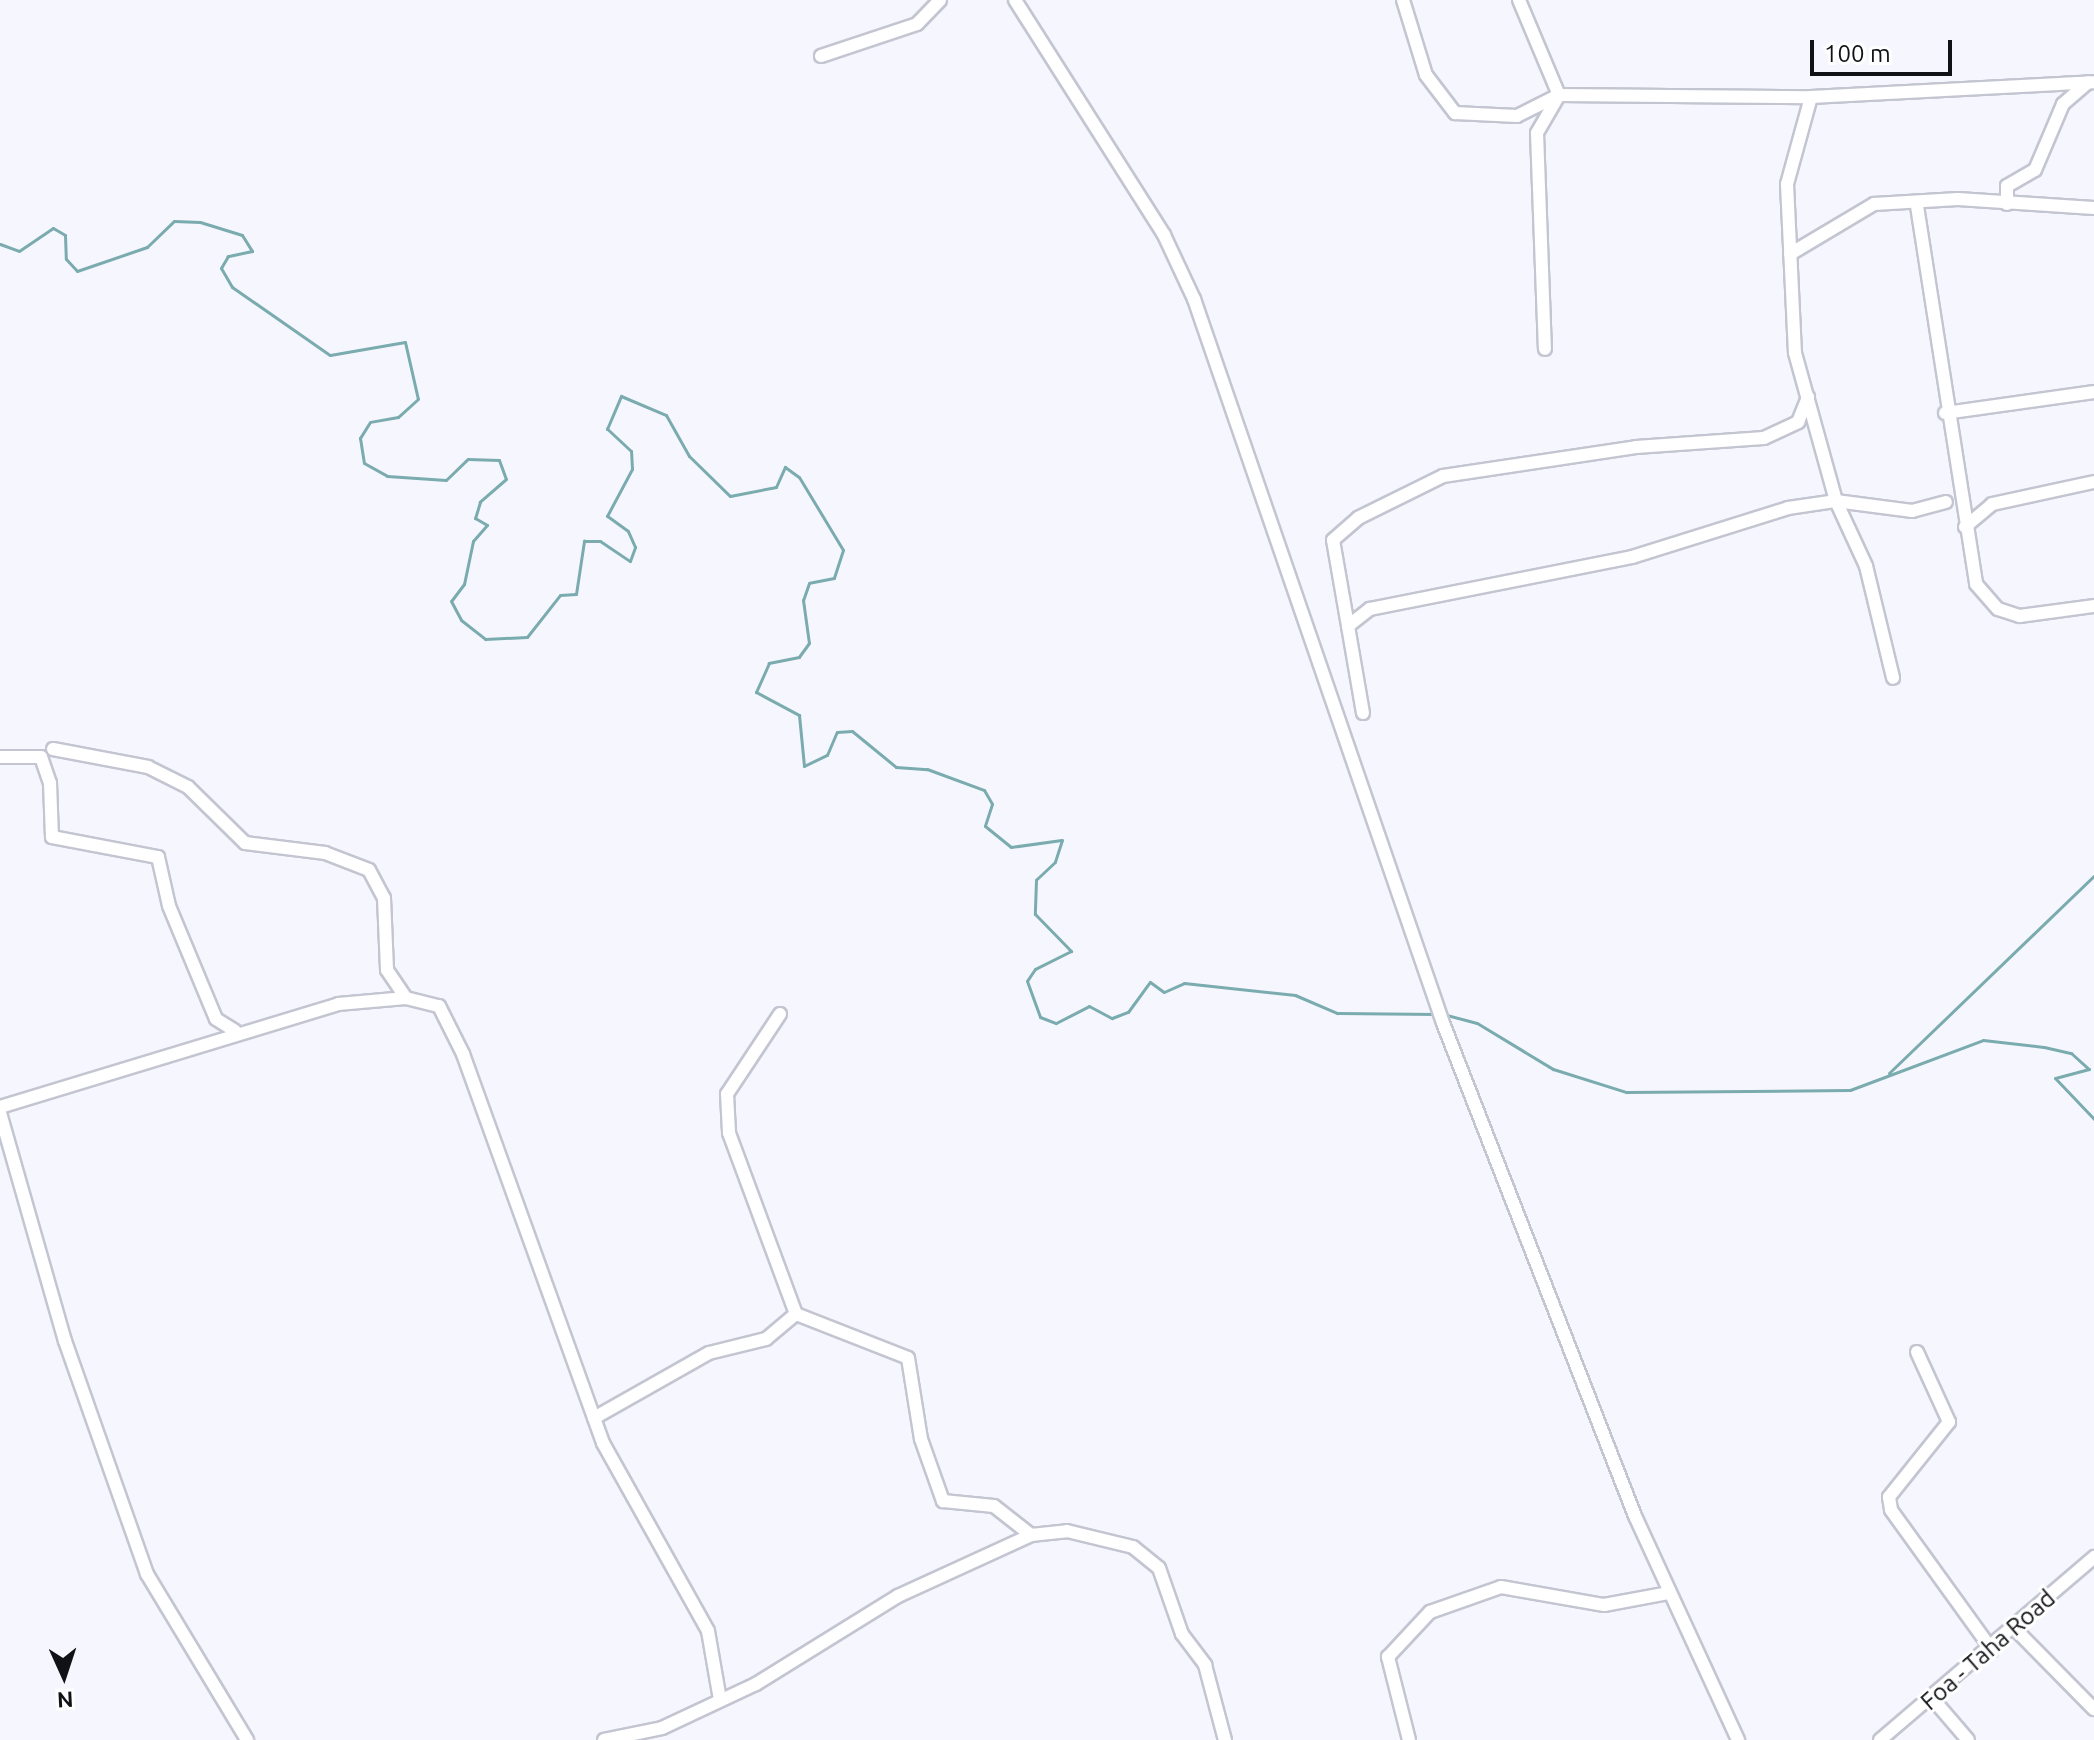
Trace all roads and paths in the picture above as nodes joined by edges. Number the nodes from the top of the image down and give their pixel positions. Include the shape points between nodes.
1 (940, 0) edge
2 (1015, 0) edge
3 (1403, 0) edge
4 (1519, 0) edge
5 (821, 56) dead end
6 (2092, 82) edge
7 (1559, 95) junction
8 (1811, 97) junction
9 (2007, 204) junction
10 (1917, 206) junction
11 (2094, 208) edge
12 (1790, 254) junction
13 (1545, 349) dead end
14 (2094, 392) edge
15 (1808, 397) junction
16 (1945, 413) junction
17 (2094, 482) edge
18 (1836, 501) junction
19 (1946, 502) dead end
20 (1965, 527) junction
21 (2094, 606) edge
22 (1348, 626) junction
23 (1893, 678) dead end
24 (1363, 713) dead end
25 (53, 749) dead end
26 (0, 757) edge
27 (406, 998) junction
28 (780, 1014) dead end
29 (235, 1031) junction
30 (0, 1107) edge
31 (0, 1113) edge
32 (796, 1314) junction
33 (1917, 1352) dead end
34 (594, 1418) junction
35 (1031, 1535) junction
36 (2094, 1557) edge
37 (1668, 1593) junction
38 (2014, 1628) junction
39 (1992, 1650) junction
40 (1932, 1698) junction
41 (720, 1700) junction
42 (2094, 1709) edge
43 (664, 1734) edge
44 (247, 1740) edge
45 (604, 1740) edge
46 (1225, 1740) edge
47 (1409, 1740) edge
48 (1738, 1740) edge
49 (1880, 1740) edge
50 (1968, 1740) edge

1 - 5 street via 917,24
2 - 37 street via 1182,273 1319,648 1443,1023
3 - 7 street via 1426,75 1455,113 1517,116
4 - 7 street
6 - 8 street
6 - 9 street via 2063,104 2049,149 2035,170 2007,186
7 - 8 street
7 - 13 street via 1537,133 1535,242
8 - 12 street via 1787,184
9 - 10 street
9 - 11 street
10 - 12 street via 1865,206
10 - 16 street
12 - 15 street via 1795,353
14 - 16 street
15 - 18 street
15 - 22 street via 1798,422 1764,438 1636,447 1443,476 1358,518 1333,540
16 - 20 street
17 - 20 street via 1992,504
18 - 19 street via 1912,511
18 - 22 street via 1788,508 1632,557 1370,609
18 - 23 street via 1866,566
20 - 21 street via 1976,584 1998,609 2020,616
22 - 24 street
25 - 27 street via 148,767 188,787 245,843 325,853 369,870 384,898 387,970
26 - 29 street via 41,757 50,783 52,837 158,857 169,906 216,1019
27 - 29 street via 338,1004
27 - 34 street via 439,1006 463,1054
28 - 32 street via 727,1094 729,1133
29 - 30 street
31 - 44 street via 65,1341 147,1574
32 - 34 street via 766,1339 709,1353
32 - 35 street via 908,1358 921,1439 943,1501 994,1506
33 - 39 street via 1949,1422 1889,1497 1891,1510
34 - 41 street via 708,1631 721,1672
35 - 41 street via 898,1596
35 - 46 street via 1067,1531 1133,1547 1159,1568 1182,1634 1205,1665
36 - 38 street, Foa - Taha Road
37 - 47 street via 1604,1605 1501,1587 1430,1612 1388,1657
37 - 48 street
38 - 39 street, Foa - Taha Road
38 - 42 street
39 - 40 street, Foa - Taha Road
40 - 49 street, Foa - Taha Road
40 - 50 street
41 - 43 street
43 - 45 street

